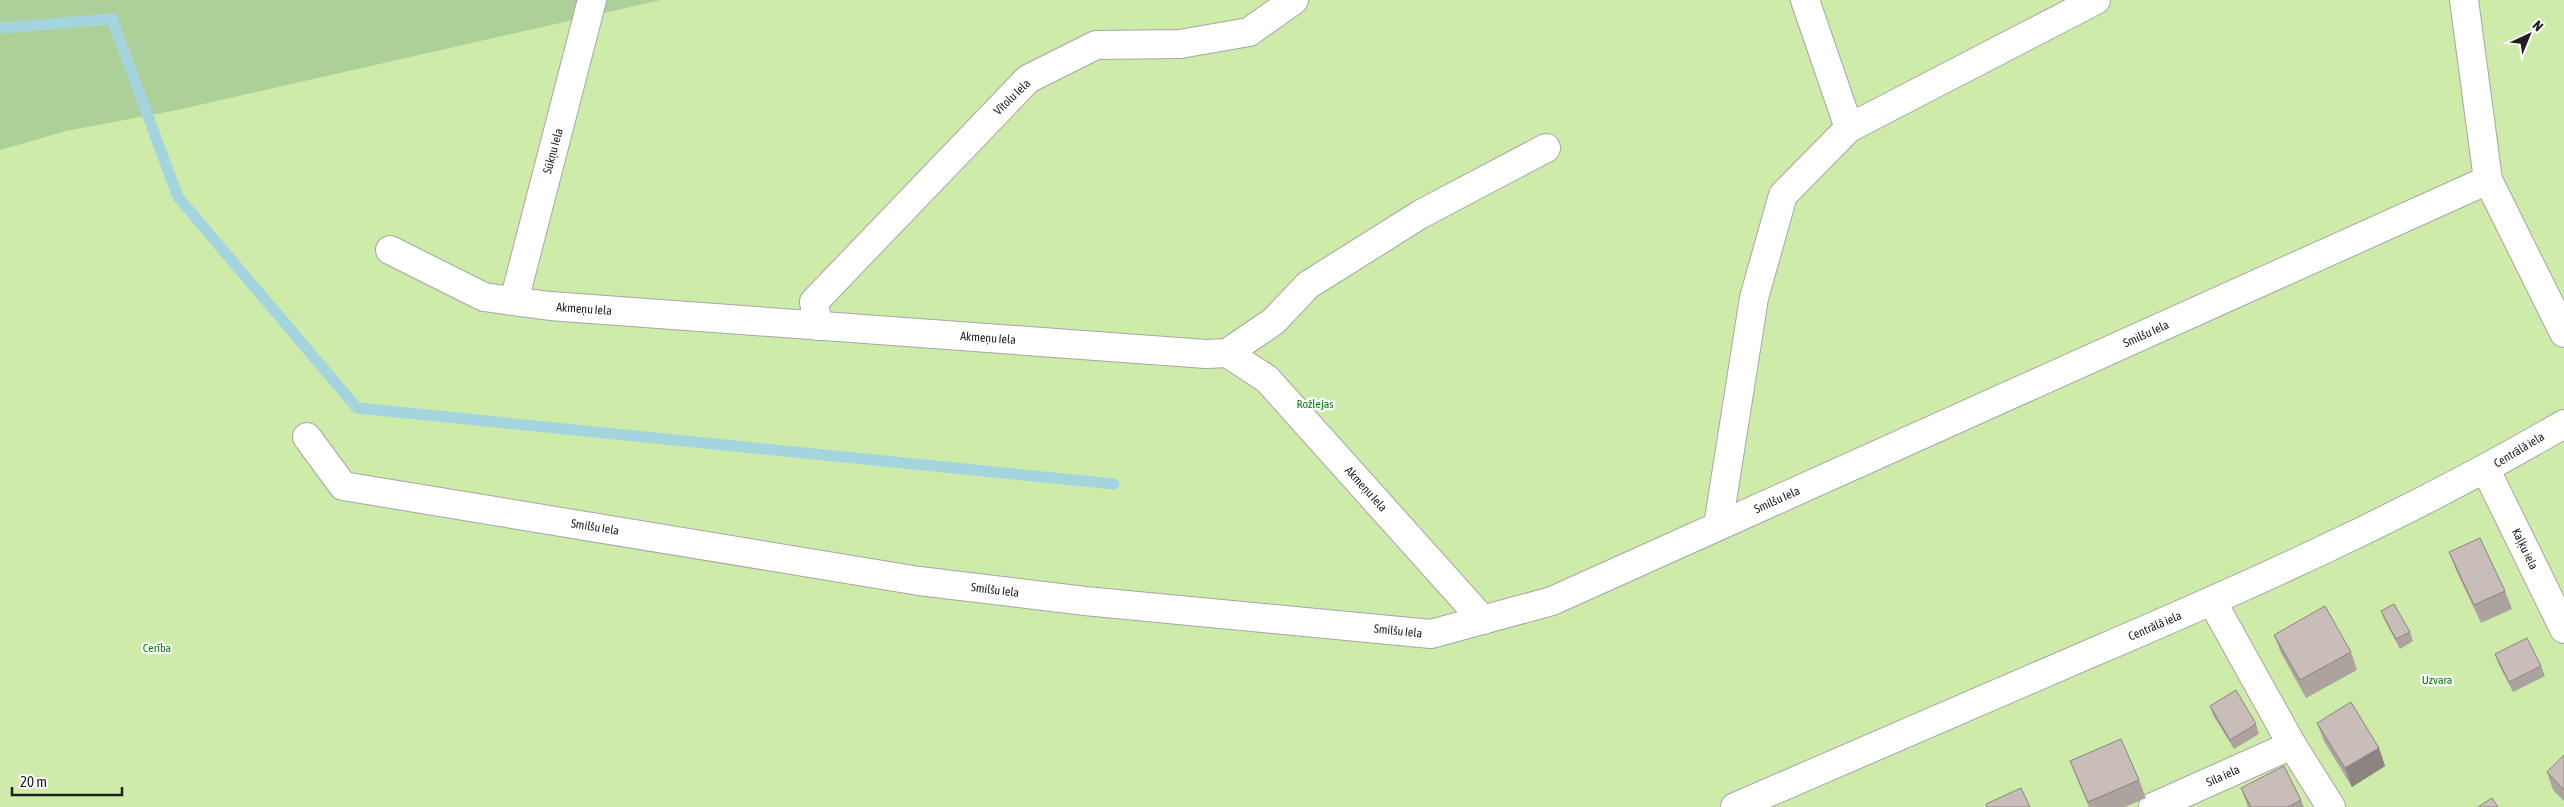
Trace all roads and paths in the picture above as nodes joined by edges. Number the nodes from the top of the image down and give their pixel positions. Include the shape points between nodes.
1 (592, 0) edge
2 (1294, 0) edge
3 (1805, 0) edge
4 (2096, 0) edge
5 (2464, 0) edge
6 (1849, 128) junction
7 (1546, 148) dead end
8 (2488, 180) junction
9 (390, 250) dead end
10 (514, 301) junction
11 (818, 326) junction
12 (2564, 333) edge
13 (1227, 354) junction
14 (2564, 424) edge
15 (307, 437) dead end
16 (2486, 470) junction
17 (1718, 526) junction
18 (2212, 601) junction
19 (1483, 620) junction
20 (2564, 628) edge
21 (2292, 745) junction
22 (1734, 807) edge
23 (2153, 807) edge
24 (2331, 807) edge

1 - 10 street, Sūkņu Iela
2 - 11 street, Vītolu Iela via 1249,32 1180,44 1096,45 1028,79 814,302
3 - 6 street
4 - 6 street
5 - 8 street
6 - 17 street via 1783,195 1754,298
7 - 13 street via 1421,214 1308,285 1274,321
8 - 12 street
8 - 17 street, Smilšu Iela
9 - 10 street, Akmeņu Iela via 484,297
10 - 11 street, Akmeņu Iela
11 - 13 street, Akmeņu Iela
13 - 19 street, Akmeņu Iela via 1267,379
14 - 16 street, Centrālā iela
15 - 19 street, Smilšu Iela via 343,486 919,581 1085,601 1431,634
16 - 18 street, Centrālā iela
16 - 20 street, Kaļķu iela
17 - 19 street, Smilšu Iela via 1552,600
18 - 21 street
18 - 22 street, Centrālā iela
21 - 23 street, Sila iela
21 - 24 street

